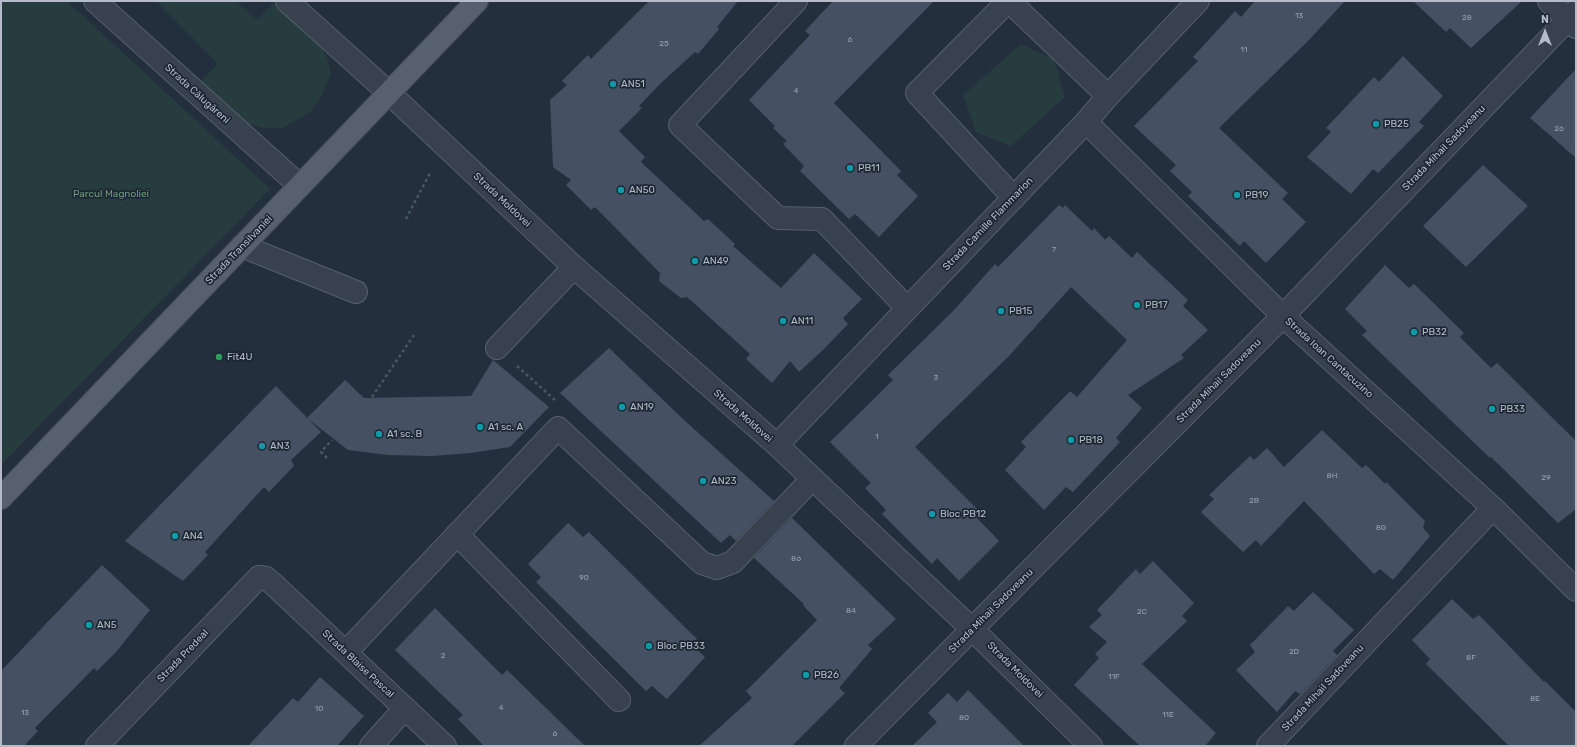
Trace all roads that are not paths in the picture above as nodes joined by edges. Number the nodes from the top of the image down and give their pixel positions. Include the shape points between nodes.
1 (95, 1) edge
2 (287, 1) edge
3 (477, 1) edge
4 (796, 1) edge
5 (1009, 1) edge
6 (1198, 1) edge
7 (1549, 1) edge
8 (1573, 19) edge
9 (389, 93) junction
10 (1108, 96) junction
11 (1086, 122) junction
12 (300, 186) junction
13 (1014, 198) junction
14 (242, 246) junction
15 (574, 267) junction
16 (356, 292) dead end
17 (907, 308) junction
18 (1283, 316) junction
19 (498, 348) road end
20 (777, 445) junction
21 (812, 479) junction
22 (1, 498) edge
23 (1493, 508) junction
24 (457, 534) junction
25 (271, 582) joint
26 (1576, 590) edge
27 (973, 630) junction
28 (346, 652) junction
29 (619, 700) dead end
30 (405, 708) junction
31 (97, 746) edge
32 (371, 746) edge
33 (445, 746) edge
34 (856, 746) edge
35 (1091, 746) edge
36 (1268, 746) edge

1 - 12 street, Strada Călugăreni
2 - 9 street
3 - 9 main road, Strada Transilvaniei
4 - 17 street via 680,125 778,218 822,219
5 - 10 street
5 - 13 street via 917,92
6 - 10 street, Strada Camille Flammarion
7 - 8 street
8 - 18 street, Strada Mihail Sadoveanu
9 - 12 main road, Strada Transilvaniei
9 - 15 street, Strada Moldovei
10 - 11 street, Strada Camille Flammarion
11 - 13 street, Strada Camille Flammarion
11 - 18 street, Strada Ioan Cantacuzino
12 - 14 main road, Strada Transilvaniei
13 - 17 street, Strada Camille Flammarion
14 - 16 street
14 - 22 main road, Strada Transilvaniei
15 - 19 street
15 - 20 street, Strada Moldovei
17 - 20 street, Strada Camille Flammarion
18 - 23 street, Strada Ioan Cantacuzino
18 - 27 street, Strada Mihail Sadoveanu
20 - 21 street, Strada Moldovei
21 - 24 street via 733,562 717,568 702,563 558,428
21 - 27 street, Strada Moldovei
23 - 26 street, Strada Ioan Cantacuzino
23 - 36 street, Strada Mihail Sadoveanu
24 - 28 street
24 - 29 street
25 - 28 street, Strada Blaise Pascal
25 - 31 street, Strada Predeal via 259,577
27 - 34 street, Strada Mihail Sadoveanu
27 - 35 street, Strada Moldovei
28 - 30 street, Strada Blaise Pascal
30 - 32 street
30 - 33 street, Strada Blaise Pascal

